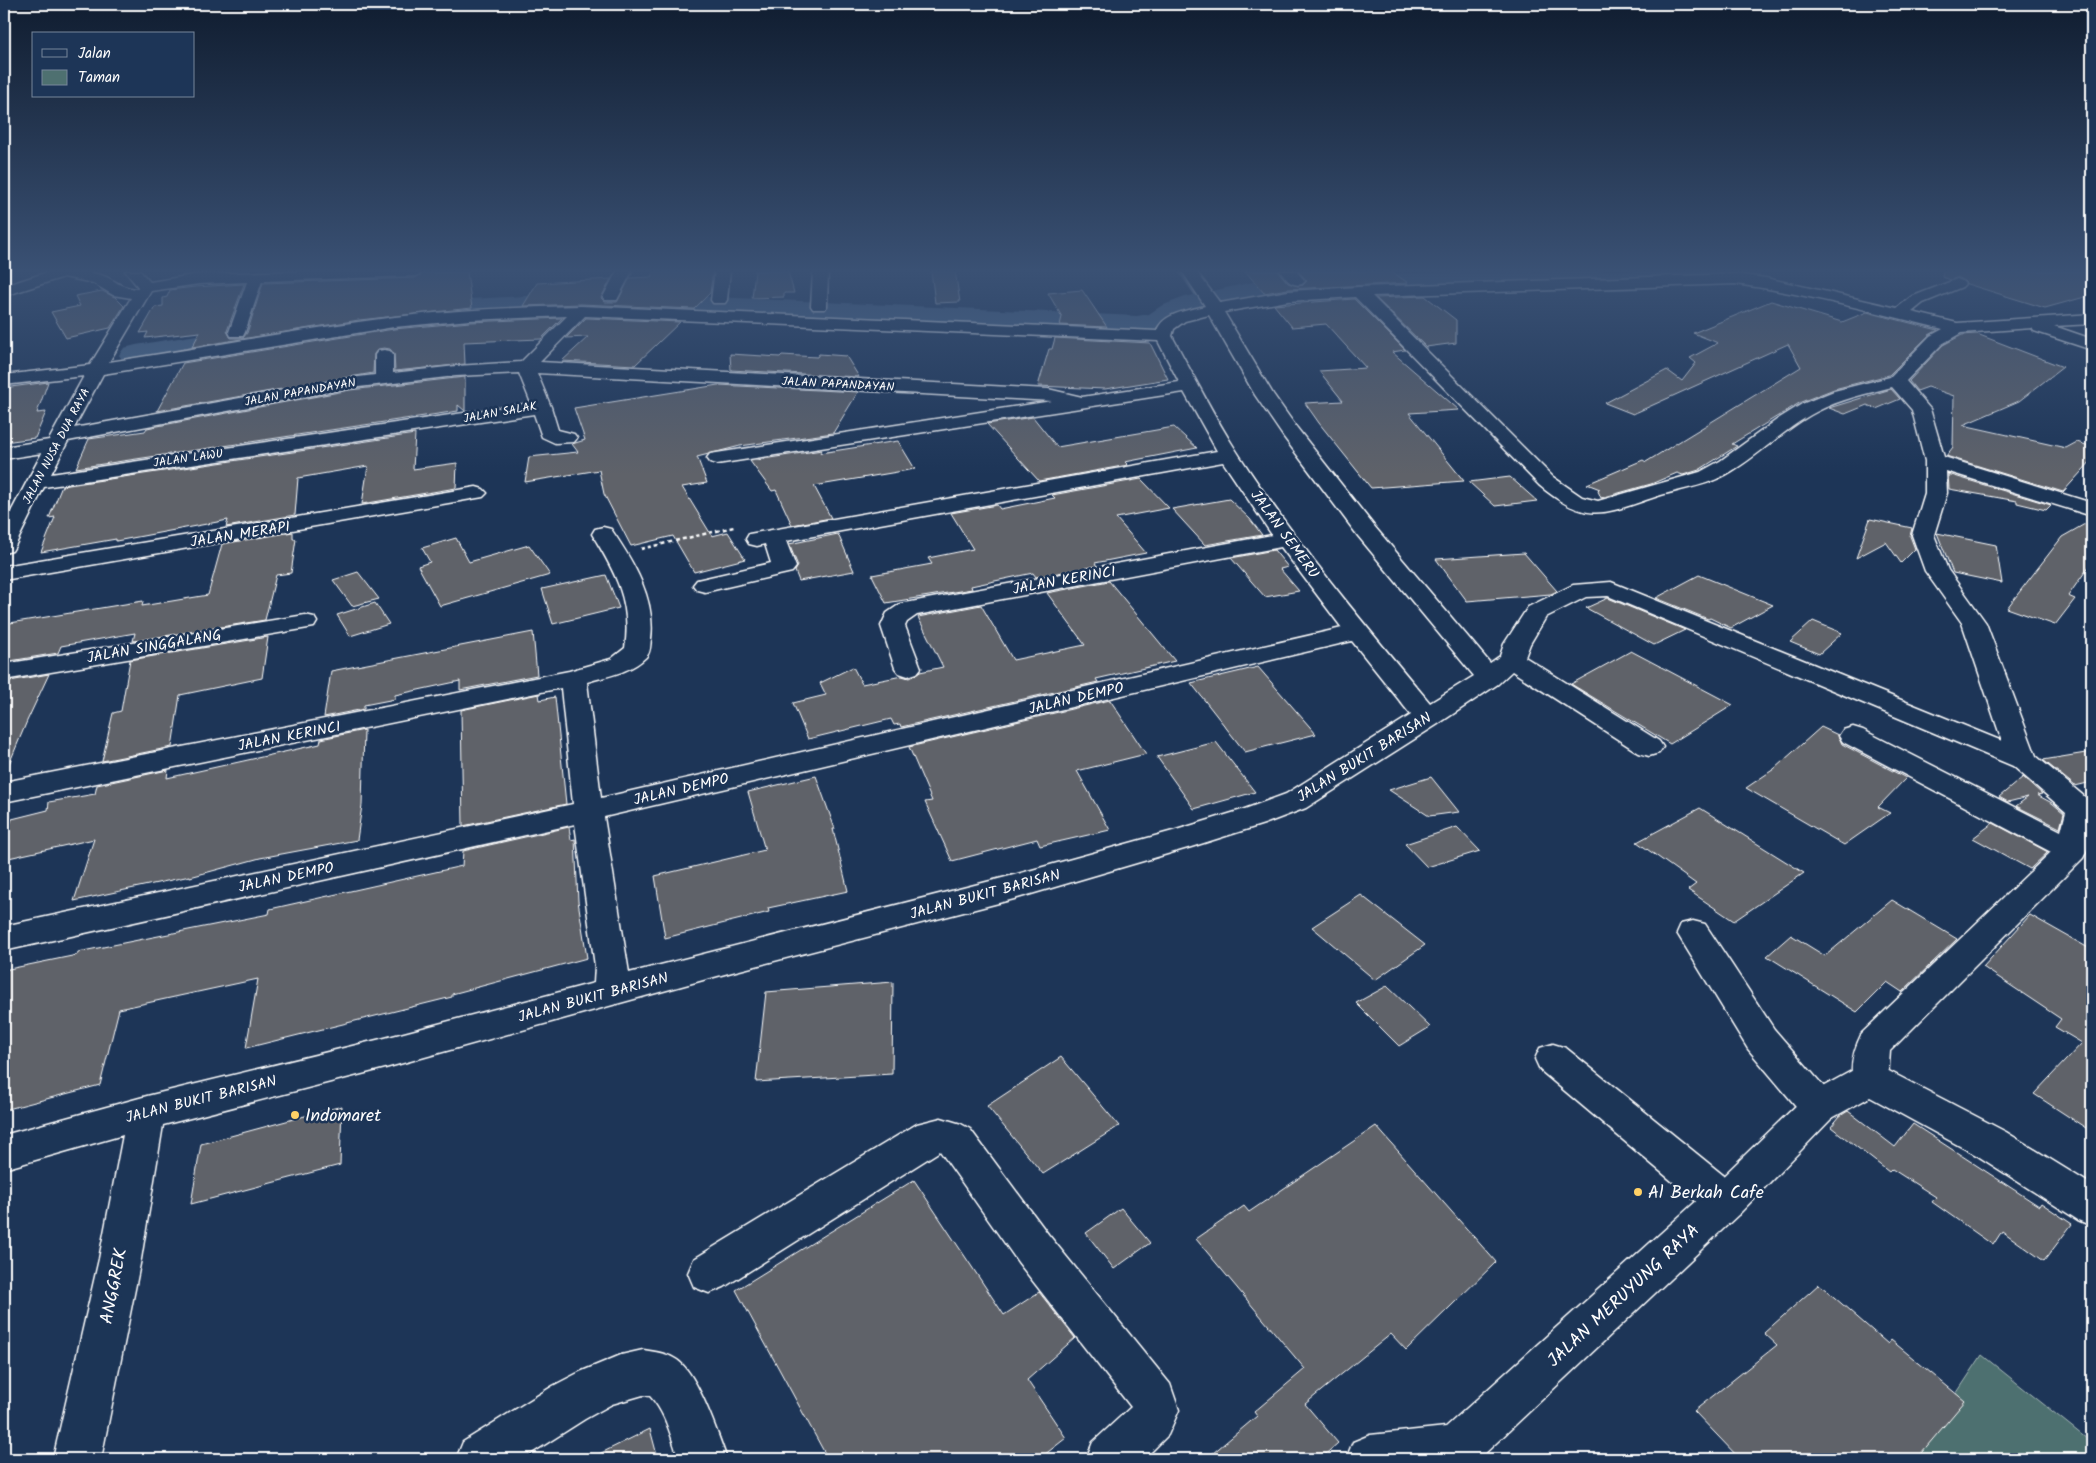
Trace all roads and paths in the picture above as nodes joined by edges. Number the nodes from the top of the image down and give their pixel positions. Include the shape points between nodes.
1 (114, 339) edge
2 (190, 339) edge
3 (291, 339) edge
4 (553, 339) edge
5 (1166, 339) edge
6 (1235, 339) edge
7 (1406, 339) edge
8 (1937, 339) edge
9 (2076, 339) edge
10 (2092, 345) edge
11 (107, 350) junction
12 (384, 355) dead end
13 (526, 367) junction
14 (97, 370) junction
15 (384, 378) junction
16 (4, 380) edge
17 (1896, 381) junction
18 (1190, 386) junction
19 (1081, 402) junction
20 (542, 407) junction
21 (341, 437) joint
22 (567, 438) dead end
23 (58, 441) junction
24 (4, 453) edge
25 (1229, 455) junction
26 (717, 458) dead end
27 (1935, 461) junction
28 (36, 482) junction
29 (476, 493) dead end
30 (2092, 510) edge
31 (604, 535) joint
32 (765, 538) junction
33 (1287, 539) junction
34 (4, 546) edge
35 (4, 573) edge
36 (705, 585) dead end
37 (305, 622) dead end
38 (1358, 632) junction
39 (908, 668) dead end
40 (1500, 668) junction
41 (4, 672) edge
42 (573, 678) junction
43 (1428, 718) junction
44 (1853, 736) dead end
45 (1649, 746) dead end
46 (2023, 760) junction
47 (4, 792) edge
48 (588, 810) junction
49 (2072, 850) junction
50 (1693, 933) dead end
51 (4, 939) edge
52 (611, 992) junction
53 (1553, 1059) dead end
54 (1870, 1079) junction
55 (1819, 1107) junction
56 (147, 1112) junction
57 (4, 1152) edge
58 (1725, 1201) junction
59 (2092, 1207) edge
60 (709, 1273) dead end
61 (1453, 1454) edge
62 (77, 1459) edge
63 (480, 1459) edge
64 (703, 1459) edge
65 (1110, 1459) edge
66 (1370, 1459) edge

1 - 11 street, JALAN NUSA DUA RAYA
2 - 11 street
3 - 14 street
4 - 13 street
5 - 18 street, JALAN SEMERU
6 - 40 street via 1264,395 1366,531
7 - 17 street via 1560,494 1588,506 1610,507 1699,480 1717,472 1809,408
8 - 17 street
9 - 10 street
11 - 14 street, JALAN NUSA DUA RAYA
12 - 15 street
13 - 15 street, JALAN PAPANDAYAN
13 - 19 street, JALAN PAPANDAYAN via 1048,395
13 - 20 street, JALAN SALAK
14 - 16 street
14 - 23 street, JALAN NUSA DUA RAYA
15 - 23 street, JALAN PAPANDAYAN via 258,399
17 - 27 street via 1921,409
18 - 19 street
18 - 25 street, JALAN SEMERU
19 - 26 street
20 - 21 street, JALAN SALAK
20 - 22 street via 549,433
21 - 28 street, JALAN LAWU
23 - 24 street, JALAN PAPANDAYAN
23 - 28 street, JALAN NUSA DUA RAYA
25 - 32 street
25 - 33 street, JALAN SEMERU
27 - 30 street
27 - 46 street via 1936,493 1922,535 1937,571 1974,623
28 - 34 street, JALAN NUSA DUA RAYA
29 - 35 street, JALAN MERAPI
31 - 32 path via 620,535 630,551 733,526
31 - 42 street, JALAN KERINCI via 626,574 640,611 640,639 637,651 620,664
32 - 36 street via 784,567
33 - 38 street, JALAN SEMERU
33 - 39 street, JALAN KERINCI via 909,609 896,618 893,626
37 - 41 street, JALAN SINGGALANG
38 - 43 street, JALAN SEMERU
38 - 48 street, JALAN DEMPO
40 - 43 street, JALAN BUKIT BARISAN
40 - 45 street
40 - 46 street via 1537,612 1581,590 1611,589
42 - 47 street, JALAN KERINCI
42 - 48 street
43 - 52 street, JALAN BUKIT BARISAN via 1296,801 1253,817 1014,888 732,958
44 - 49 street
46 - 49 street via 2081,809
48 - 51 street, JALAN DEMPO
48 - 52 street via 612,966
49 - 54 street via 1875,1043
50 - 55 street via 1761,1039
52 - 56 street, JALAN BUKIT BARISAN
53 - 58 street
54 - 55 street, JALAN MERUYUNG RAYA
54 - 59 street via 1992,1144
55 - 58 street, JALAN MERUYUNG RAYA
56 - 57 street, JALAN BUKIT BARISAN
56 - 62 street, ANGGREK via 120,1259
58 - 61 street, JALAN MERUYUNG RAYA
60 - 65 street via 932,1136 948,1135 956,1141 1033,1248 1154,1400 1156,1410 1152,1419
61 - 66 street
63 - 64 street via 582,1394 621,1376 640,1372 659,1375 674,1390

